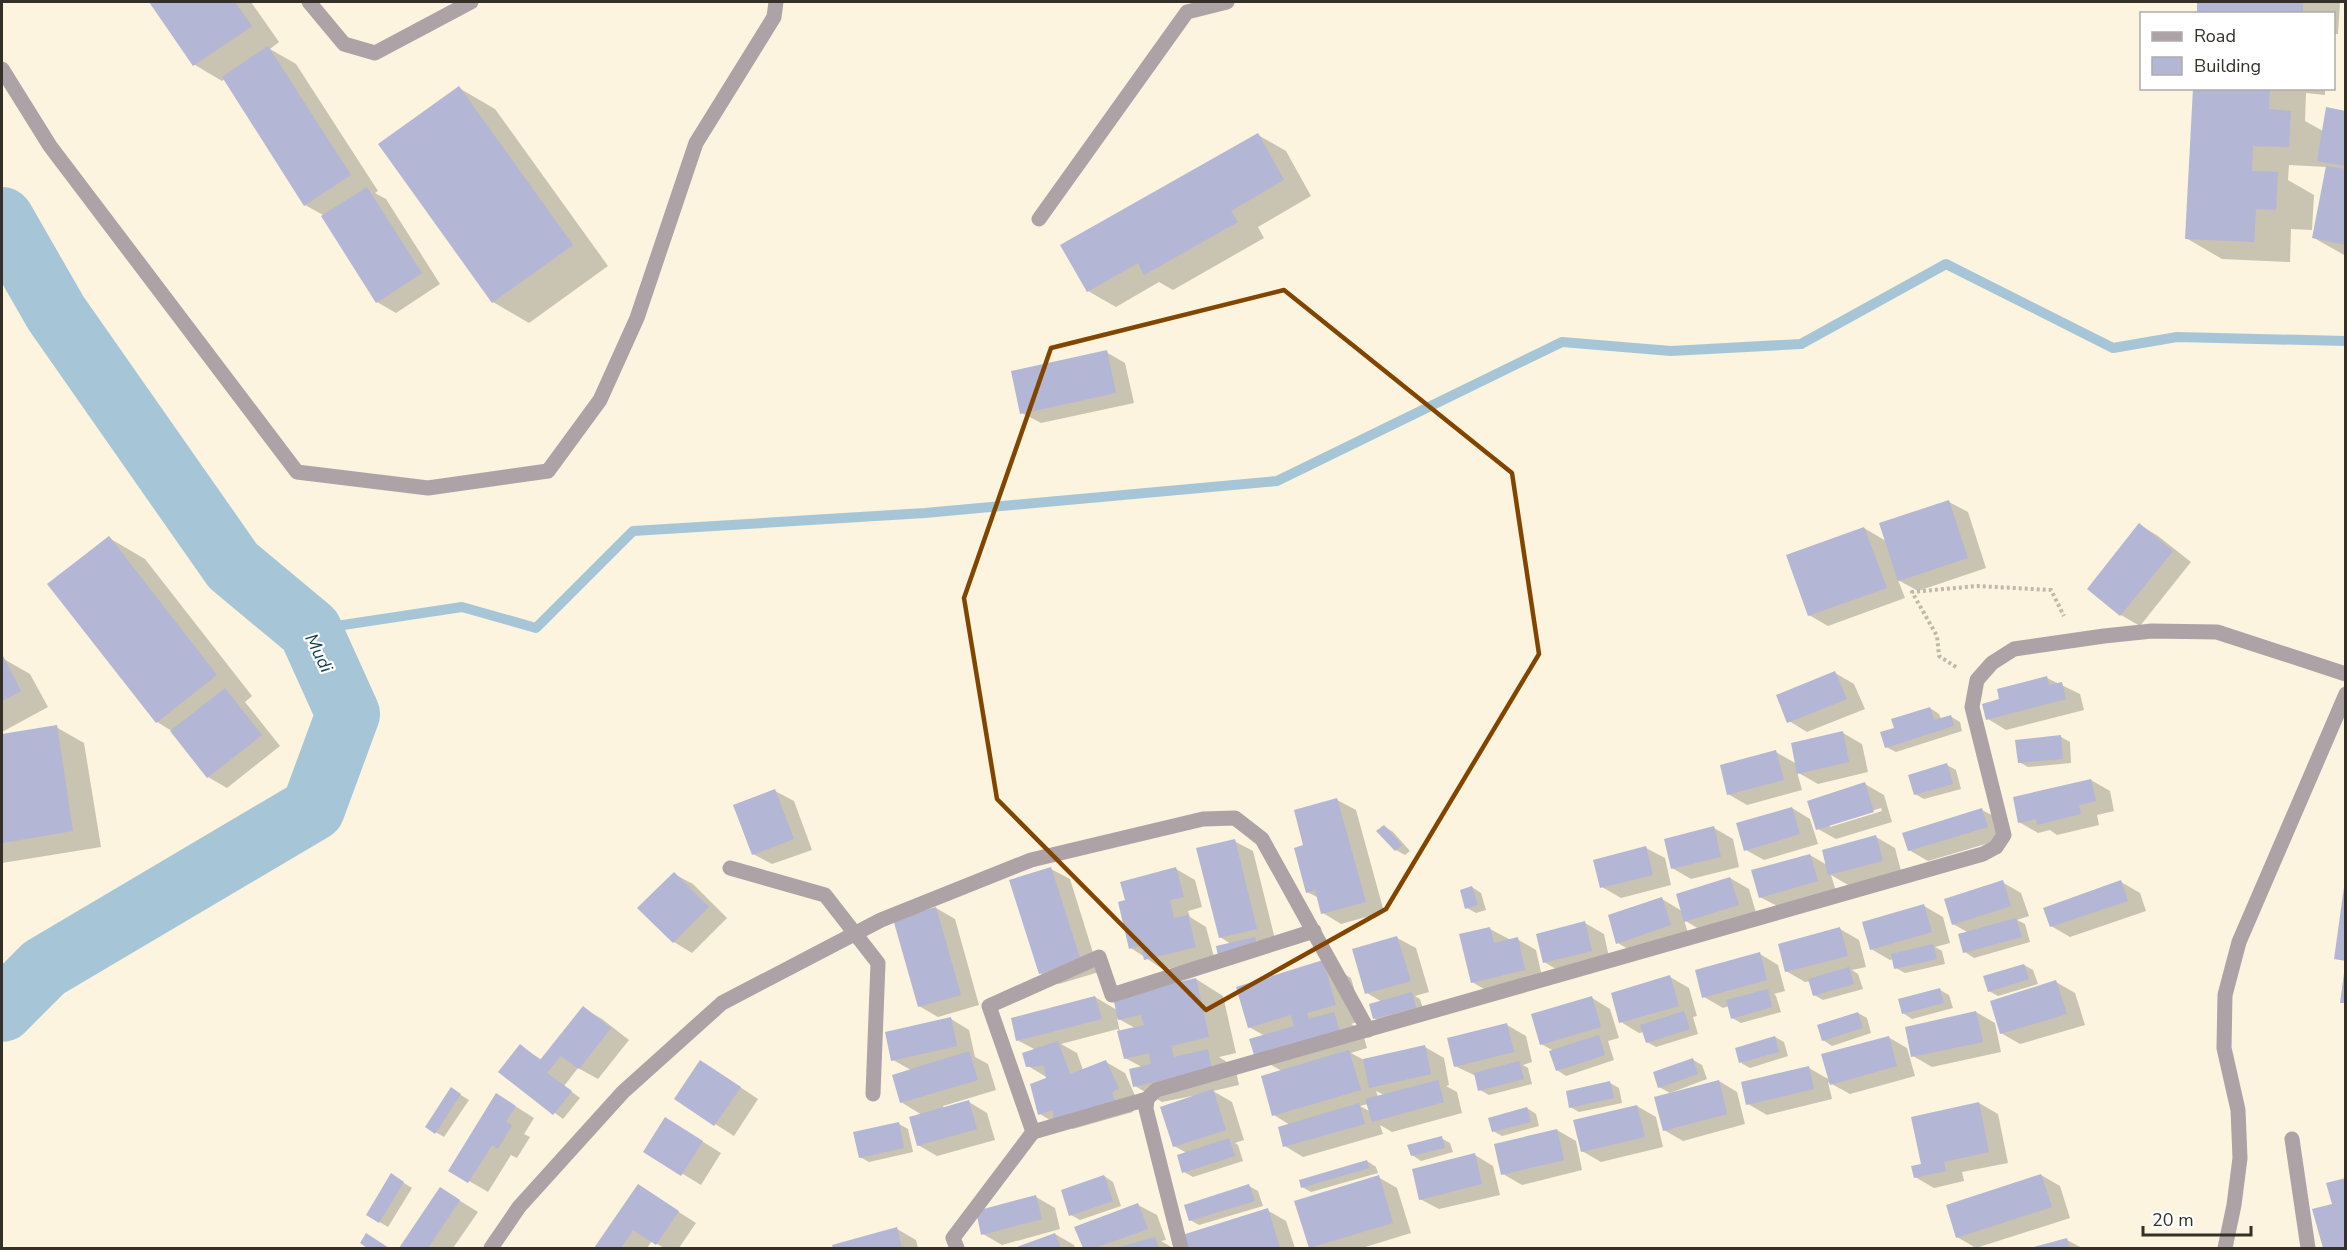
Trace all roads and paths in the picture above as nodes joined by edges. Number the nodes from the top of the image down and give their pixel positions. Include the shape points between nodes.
1 (309, 2) edge
2 (471, 2) edge
3 (776, 2) edge
4 (1227, 2) edge
5 (2, 69) edge
6 (1039, 219) dead end
7 (2077, 640) junction
8 (2346, 674) edge
9 (1977, 680) junction
10 (2346, 694) edge
11 (730, 868) dead end
12 (1314, 931) junction
13 (855, 933) junction
14 (1368, 1029) junction
15 (873, 1094) dead end
16 (1147, 1099) junction
17 (1033, 1132) junction
18 (2292, 1139) dead end
19 (491, 1248) edge
20 (957, 1248) edge
21 (1181, 1248) edge
22 (2226, 1248) edge
23 (2308, 1248) edge

1 - 2 street via 344,44 375,53
3 - 5 street via 774,17 696,143 637,318 600,400 548,471 428,488 297,472 50,146
4 - 6 street via 1186,12
7 - 8 street via 2151,631 2217,632
7 - 9 street via 2014,649 1992,663
7 - 9 path via 2051,590 1977,586 1912,592 1937,636 1939,656
9 - 14 street via 1972,707 2004,836 1996,847 1983,854
10 - 22 street via 2239,942 2225,995 2224,1048 2238,1110 2240,1158
11 - 13 street via 825,895
12 - 13 street via 1262,839 1235,819 1203,819 1031,860
12 - 14 street
12 - 17 street via 1112,995 1099,957 989,1006
13 - 15 street via 878,963
13 - 19 street via 722,1003 623,1092 519,1207
14 - 16 street via 1156,1090
16 - 17 street
16 - 21 street via 1146,1109
17 - 20 street via 953,1238
18 - 23 street

